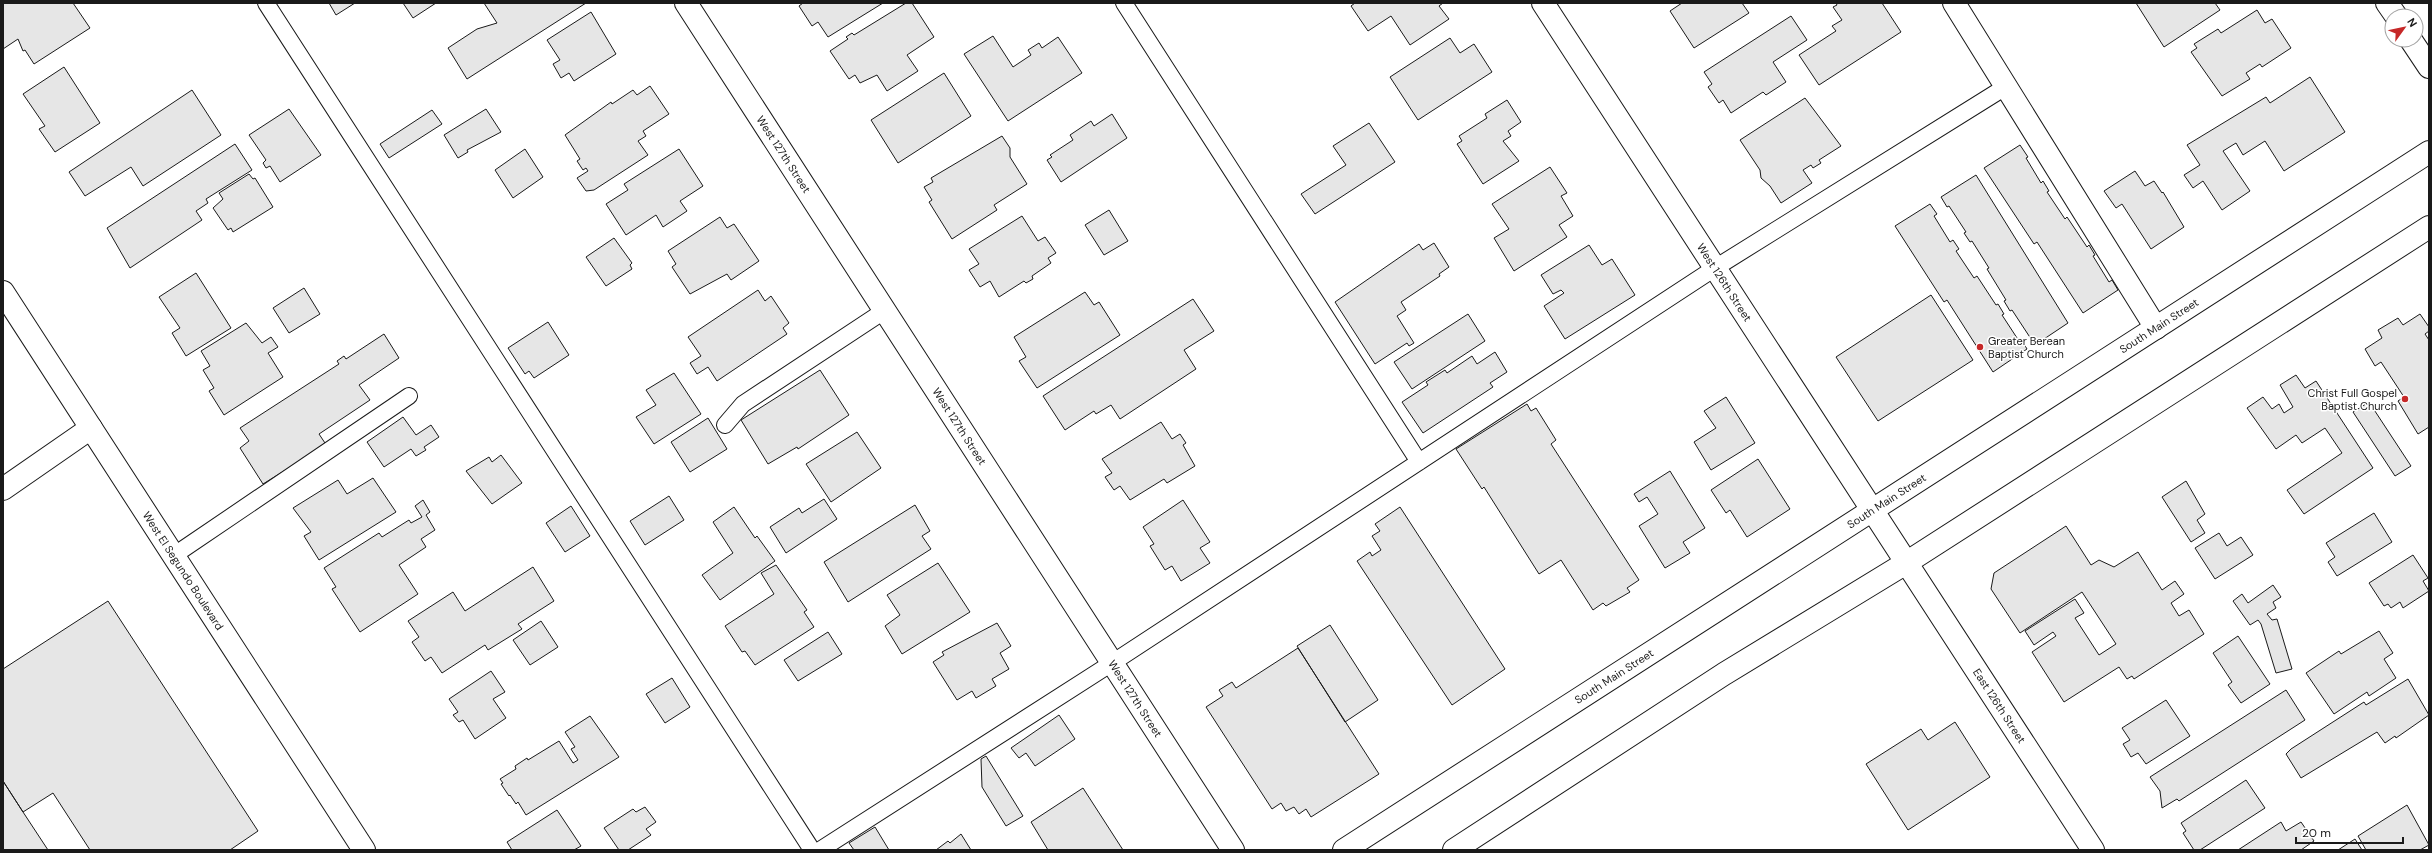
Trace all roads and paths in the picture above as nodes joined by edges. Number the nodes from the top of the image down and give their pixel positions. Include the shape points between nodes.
1 (266, 3) edge
2 (686, 3) edge
3 (1124, 3) edge
4 (1542, 3) edge
5 (1954, 3) edge
6 (2416, 48) edge
7 (2429, 67) edge
8 (2007, 86) junction
9 (2429, 152) edge
10 (2429, 227) edge
11 (1715, 268) junction
12 (3, 292) edge
13 (884, 311) junction
14 (2156, 328) junction
15 (409, 396) dead end
16 (725, 425) dead end
17 (91, 428) junction
18 (1418, 462) junction
19 (3, 489) edge
20 (1872, 511) junction
21 (173, 556) junction
22 (1906, 563) junction
23 (1112, 663) junction
24 (364, 850) edge
25 (812, 850) edge
26 (820, 850) edge
27 (1233, 850) edge
28 (1344, 850) edge
29 (1454, 850) edge
30 (2093, 850) edge

1 - 25 lane
2 - 13 main road, West 127th Street
3 - 18 lane
4 - 11 main road, West 126th Street
5 - 8 main road
6 - 7 main road
8 - 11 lane
8 - 14 main road
9 - 14 main road, South Main Street
10 - 22 main road
11 - 18 lane
11 - 20 main road, West 126th Street
12 - 17 main road, West El Segundo Boulevard
13 - 16 lane via 743,404
13 - 23 main road, West 127th Street
14 - 20 main road, South Main Street
15 - 21 lane
17 - 19 main road
17 - 21 main road, West El Segundo Boulevard
18 - 23 lane
20 - 22 main road, West 126th Street
20 - 28 main road, South Main Street
21 - 24 main road, West El Segundo Boulevard
22 - 29 main road via 1724,674
22 - 30 main road, East 126th Street
23 - 26 lane
23 - 27 main road, West 127th Street

